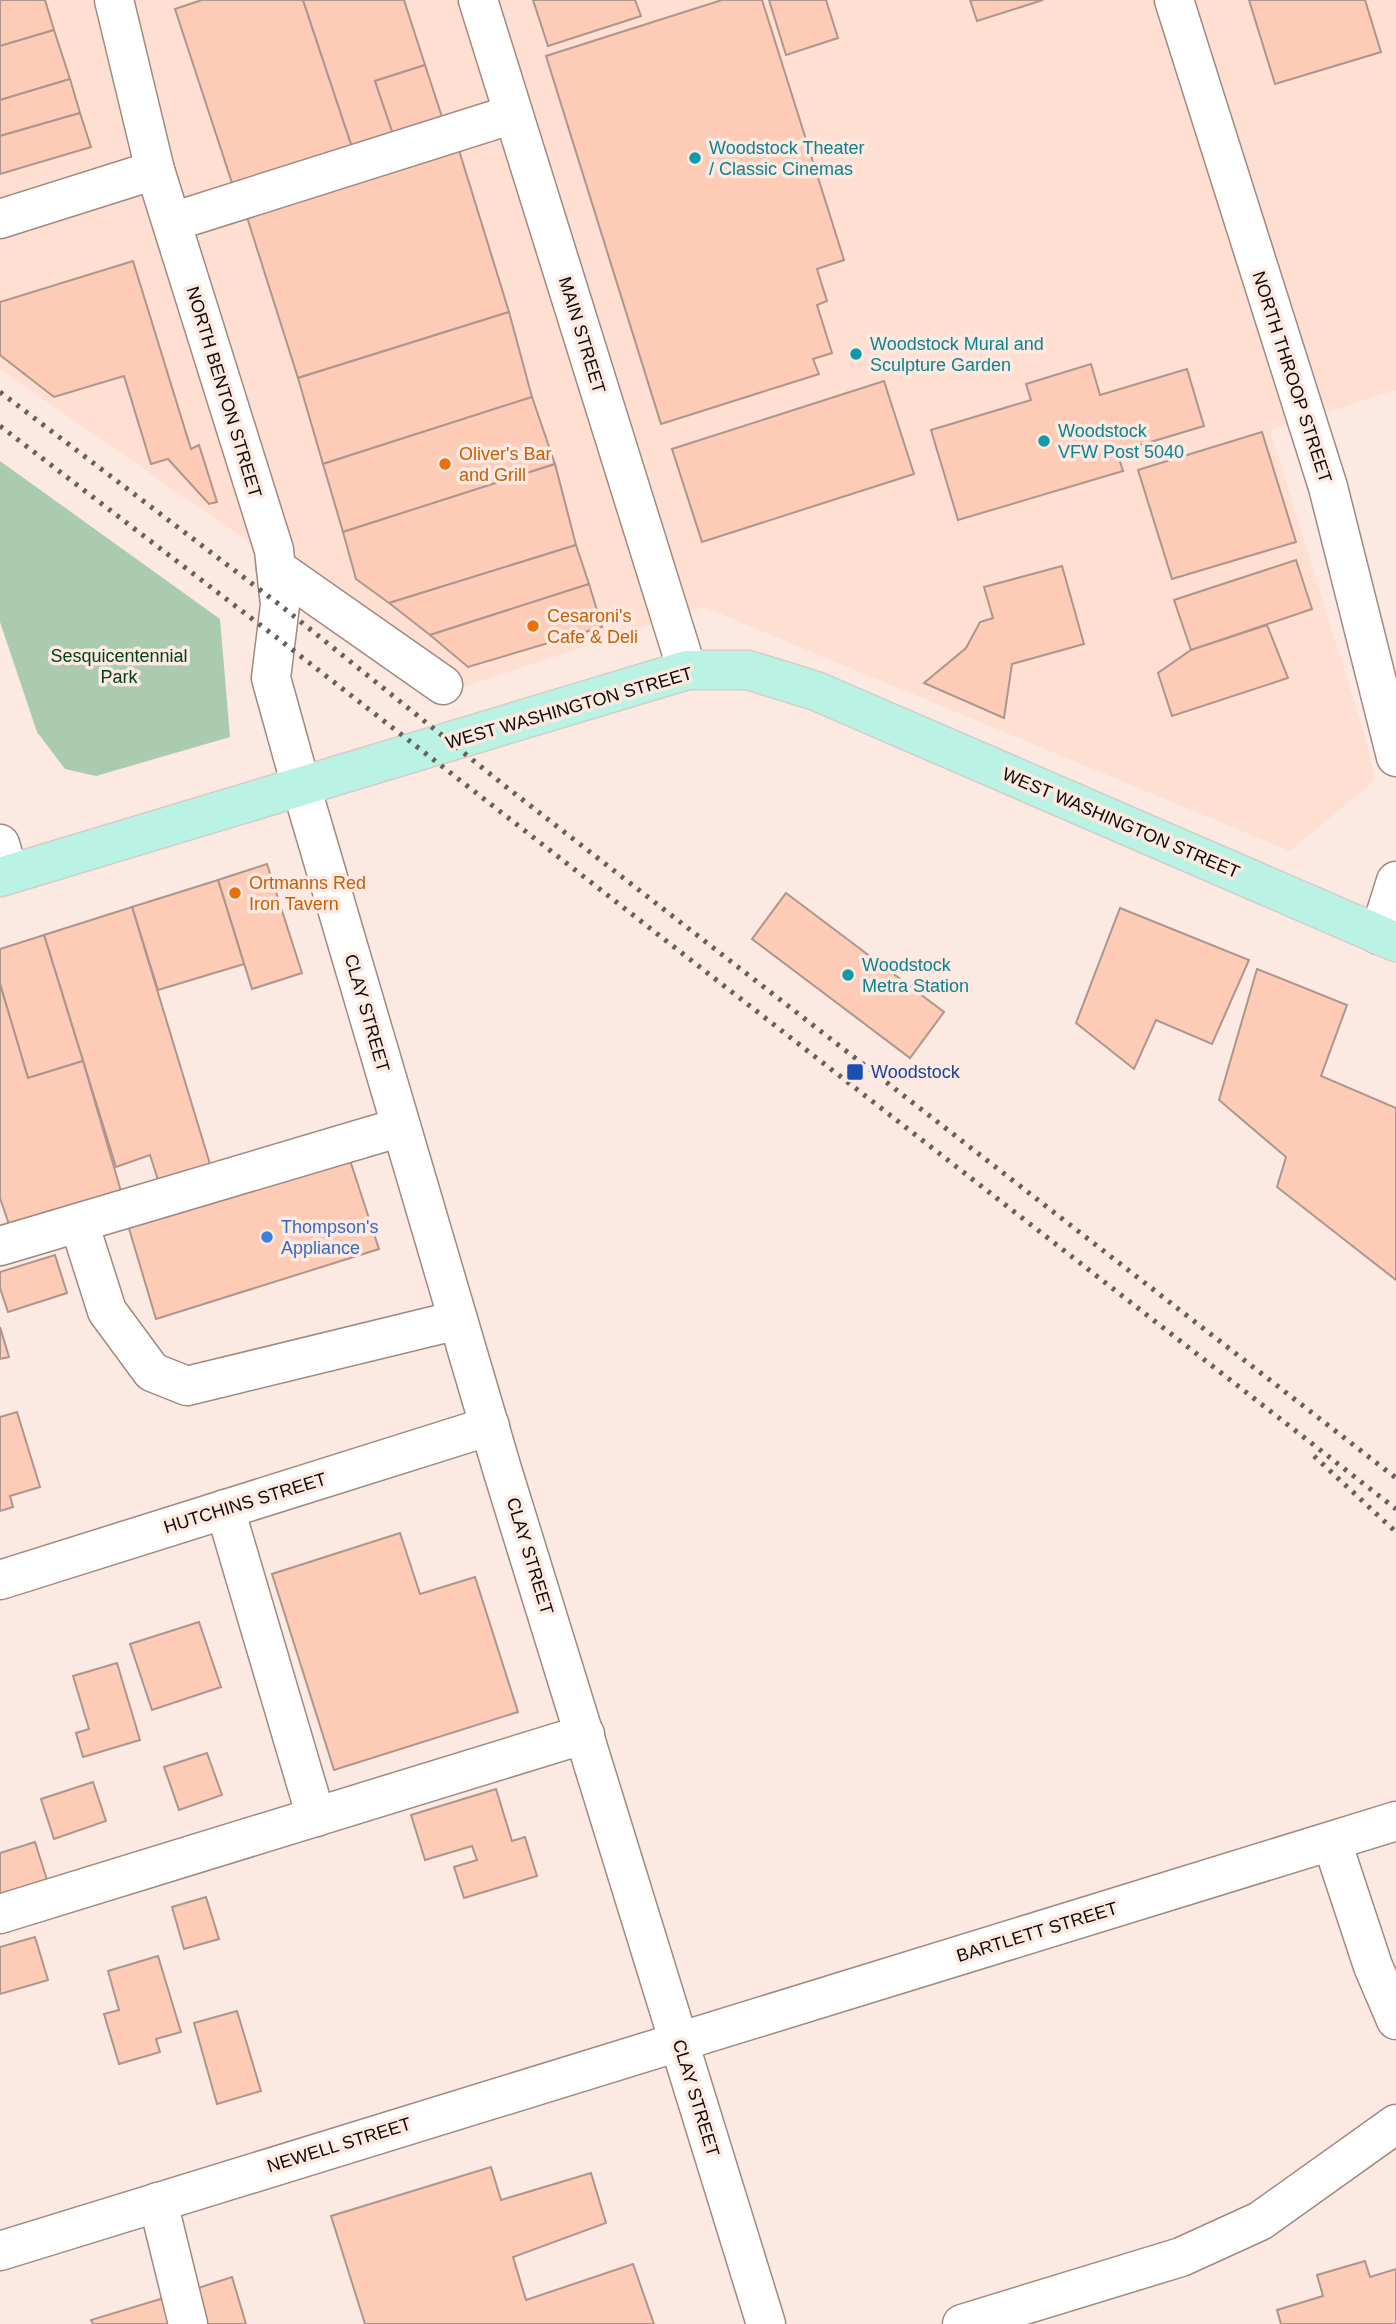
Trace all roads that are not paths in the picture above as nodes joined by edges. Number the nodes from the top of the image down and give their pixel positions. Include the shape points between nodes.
1 (114, 0) edge
2 (478, 0) edge
3 (1174, 0) edge
4 (513, 114) junction
5 (155, 170) junction
6 (0, 219) edge
7 (172, 222) junction
8 (276, 568) junction
9 (687, 670) junction
10 (443, 685) dead end
11 (1396, 757) edge
12 (301, 786) junction
13 (3, 865) edge
14 (1396, 881) edge
15 (1387, 939) edge
16 (401, 1127) junction
17 (79, 1223) junction
18 (0, 1246) edge
19 (458, 1320) junction
20 (490, 1426) junction
21 (225, 1509) junction
22 (0, 1580) edge
23 (584, 1734) junction
24 (316, 1817) junction
25 (1396, 1821) edge
26 (1332, 1842) junction
27 (0, 1914) edge
28 (1396, 2020) edge
29 (678, 2040) junction
30 (1396, 2124) edge
31 (158, 2202) junction
32 (0, 2251) edge
33 (188, 2324) edge
34 (766, 2324) edge
35 (962, 2324) edge

1 - 5 street, NORTH BENTON STREET
2 - 4 street, MAIN STREET
3 - 11 street, NORTH THROOP STREET via 1328,487
4 - 7 street
4 - 9 street, MAIN STREET
5 - 6 street
5 - 7 street, NORTH BENTON STREET
7 - 8 street, NORTH BENTON STREET
8 - 10 street
8 - 12 street, NORTH BENTON STREET via 280,605 271,678
9 - 12 main road, WEST WASHINGTON STREET
9 - 15 main road, WEST WASHINGTON STREET via 748,670 816,691
12 - 13 main road, WEST WASHINGTON STREET
12 - 16 street, CLAY STREET
14 - 15 street
16 - 17 street
16 - 19 street, CLAY STREET
17 - 18 street
17 - 19 street via 107,1311 152,1372 187,1386
19 - 20 street, CLAY STREET
20 - 21 street, HUTCHINS STREET
20 - 23 street, CLAY STREET
21 - 22 street, HUTCHINS STREET
21 - 24 street
23 - 24 street
23 - 29 street, CLAY STREET
24 - 27 street
25 - 26 street, BARTLETT STREET
26 - 28 street
26 - 29 street, BARTLETT STREET
29 - 31 street, NEWELL STREET
29 - 34 street, CLAY STREET
30 - 35 street via 1249,2226 1181,2256
31 - 32 street, NEWELL STREET
31 - 33 street

